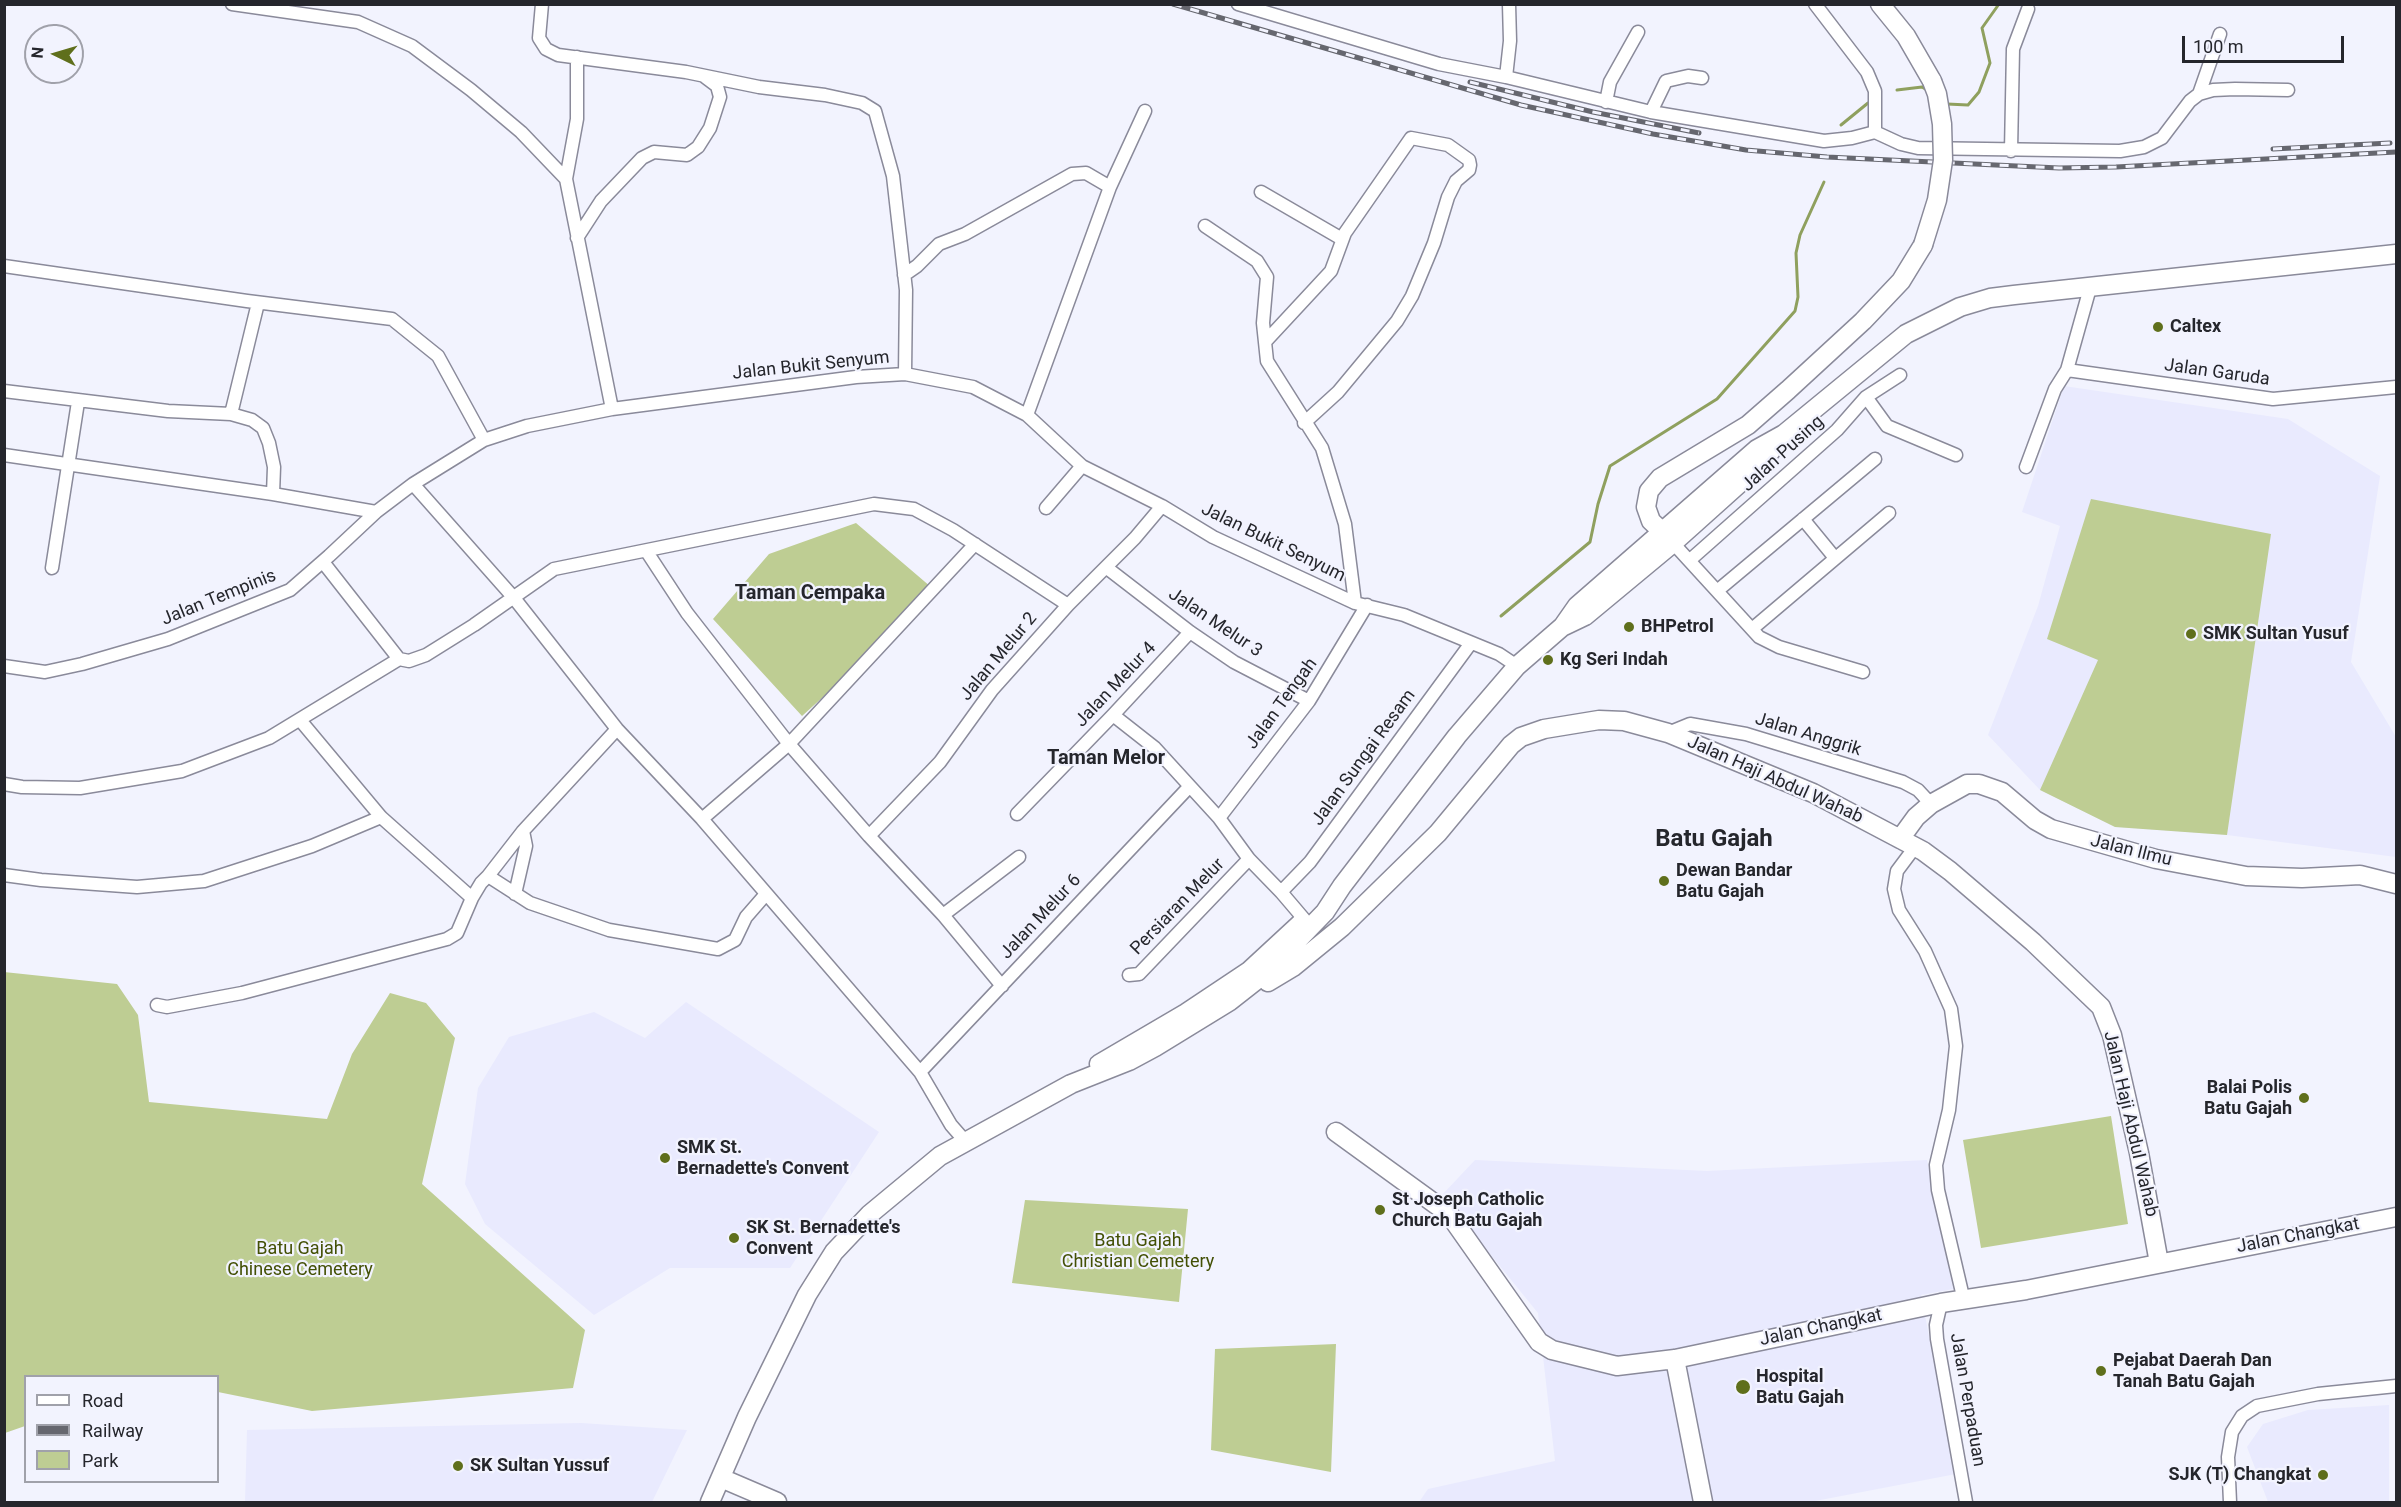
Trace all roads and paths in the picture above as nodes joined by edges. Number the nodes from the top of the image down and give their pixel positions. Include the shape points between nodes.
1 (232, 4) edge
2 (542, 4) edge
3 (1238, 4) edge
4 (1509, 4) edge
5 (1815, 4) edge
6 (1880, 4) edge
7 (2028, 9) dead end
8 (1638, 32) dead end
9 (2220, 34) dead end
10 (577, 57) junction
11 (703, 75) junction
12 (1506, 77) junction
13 (1702, 78) dead end
14 (2288, 90) dead end
15 (2199, 94) junction
16 (1606, 102) junction
17 (1145, 111) dead end
18 (1651, 112) junction
19 (1875, 132) junction
20 (2011, 151) junction
21 (566, 179) junction
22 (1110, 187) junction
23 (1261, 192) dead end
24 (572, 214) junction
25 (591, 215) junction
26 (1205, 226) dead end
27 (577, 238) junction
28 (1342, 239) junction
29 (2397, 254) edge
30 (4, 266) edge
31 (904, 275) junction
32 (2090, 288) junction
33 (258, 303) junction
34 (1266, 341) junction
35 (2067, 370) junction
36 (904, 374) junction
37 (1900, 375) dead end
38 (2396, 388) edge
39 (4, 391) edge
40 (1866, 396) junction
41 (78, 402) junction
42 (612, 409) junction
43 (231, 414) junction
44 (1027, 415) junction
45 (1304, 423) junction
46 (484, 440) junction
47 (4, 455) edge
48 (1956, 455) dead end
49 (1875, 459) dead end
50 (68, 465) junction
51 (1082, 466) junction
52 (2025, 467) dead end
53 (413, 484) junction
54 (273, 494) junction
55 (1162, 506) junction
56 (1046, 508) dead end
57 (376, 512) junction
58 (1889, 513) dead end
59 (1803, 519) junction
60 (1667, 537) junction
61 (975, 544) junction
62 (647, 552) junction
63 (1835, 558) junction
64 (1690, 560) junction
65 (323, 562) junction
66 (52, 568) dead end
67 (1107, 568) junction
68 (1717, 591) junction
69 (513, 598) junction
70 (1361, 604) junction
71 (1068, 605) junction
72 (1752, 629) junction
73 (1190, 632) junction
74 (1471, 643) junction
75 (399, 659) junction
76 (4, 666) edge
77 (1517, 666) junction
78 (1863, 672) dead end
79 (1309, 701) junction
80 (1113, 715) junction
81 (300, 720) junction
82 (617, 729) junction
83 (1668, 733) junction
84 (789, 744) junction
85 (4, 784) edge
86 (1189, 787) junction
87 (1931, 804) junction
88 (1017, 814) dead end
89 (381, 817) junction
90 (1219, 818) junction
91 (702, 819) junction
92 (523, 831) junction
93 (869, 836) junction
94 (1908, 843) junction
95 (1019, 857) dead end
96 (1249, 859) junction
97 (4, 875) edge
98 (488, 876) junction
99 (2397, 884) edge
100 (1342, 886) junction
101 (1281, 891) junction
102 (515, 894) junction
103 (766, 894) junction
104 (472, 898) junction
105 (943, 915) junction
106 (1304, 920) junction
107 (1293, 967) junction
108 (1249, 971) junction
109 (1268, 972) junction
110 (1129, 975) dead end
111 (1002, 986) junction
112 (1230, 1001) junction
113 (157, 1005) dead end
114 (923, 1077) junction
115 (1071, 1084) junction
116 (1336, 1132) dead end
117 (965, 1141) junction
118 (2397, 1218) edge
119 (2159, 1263) junction
120 (1964, 1301) junction
121 (1941, 1303) junction
122 (1675, 1359) junction
123 (2397, 1386) edge
124 (721, 1478) junction
125 (710, 1503) edge
126 (777, 1503) edge
127 (1703, 1503) edge
128 (1966, 1503) edge
129 (2230, 1503) edge

1 - 21 street via 358,22 412,46 521,132
2 - 10 street via 539,38 546,49
3 - 12 street via 1439,64
4 - 12 street
5 - 19 street via 1867,72 1875,91
6 - 60 street, bridge via 1906,36 1937,94 1943,160 1937,200 1923,245 1901,281 1788,390 1748,425 1660,478 1650,491 1646,507 1651,521
7 - 20 street via 2013,49
8 - 16 street via 1610,82
9 - 15 street
10 - 11 street
10 - 21 street via 577,119
11 - 25 street via 717,86 720,98 710,128 698,147 687,155 654,152 642,158
11 - 31 street via 825,95 862,103 875,111 893,176
12 - 16 street
13 - 18 street via 1688,76 1666,81
14 - 15 street
15 - 20 street via 2162,138 2144,147 2120,151
16 - 18 street
17 - 22 street
18 - 19 street via 1824,141
19 - 20 street via 1918,148
21 - 24 street
22 - 31 street via 1086,173 1072,174 965,234 939,244
22 - 44 street
23 - 28 street
24 - 25 street
24 - 27 street
25 - 27 street
26 - 34 street via 1257,261 1267,277 1263,323
27 - 42 street
28 - 34 street via 1331,271
28 - 45 street via 1411,138 1448,145 1469,160 1469,170 1456,181 1448,197 1434,243 1397,321 1338,392
29 - 32 street
30 - 33 street
31 - 36 street
32 - 35 street
32 - 60 street via 1990,298 1960,307 1906,334 1784,434 1761,465
33 - 43 street
33 - 46 street via 392,319 438,356
34 - 45 street via 1267,361
35 - 38 street, Jalan Garuda via 2273,399
35 - 52 street via 2055,389
36 - 42 street, Jalan Bukit Senyum
36 - 44 street, Jalan Bukit Senyum via 973,387
37 - 40 street, Jalan Pusing
39 - 41 street
40 - 48 street via 1887,426
40 - 64 street, Jalan Pusing via 1838,430
41 - 43 street
41 - 50 street
42 - 46 street, Jalan Bukit Senyum via 527,426
43 - 54 street via 263,428 274,467
44 - 51 street, Jalan Bukit Senyum
45 - 70 street via 1322,448 1345,524
46 - 53 street, Jalan Bukit Senyum
47 - 50 street
49 - 59 street
50 - 54 street
50 - 66 street
51 - 55 street, Jalan Bukit Senyum
51 - 56 street
53 - 57 street, Jalan Tempinis
53 - 69 street
54 - 57 street
55 - 67 street, Jalan Melur 2
55 - 70 street, Jalan Bukit Senyum via 1213,537
57 - 65 street, Jalan Tempinis
58 - 63 street
59 - 63 street
59 - 68 street
60 - 64 street
60 - 77 street via 1585,616 1562,627
61 - 62 street via 914,509 874,504
61 - 71 street
61 - 84 street
62 - 69 street via 554,569
62 - 84 street via 687,613
63 - 72 street
64 - 68 street
65 - 75 street
65 - 76 street, Jalan Tempinis via 290,590 168,639 45,672
67 - 71 street, Jalan Melur 2
67 - 73 street, Jalan Melur 3
68 - 72 street
69 - 75 street via 426,655 409,661
69 - 82 street
70 - 74 street, Jalan Bukit Senyum via 1404,615
70 - 79 street, Jalan Tengah
71 - 93 street, Jalan Melur 2 via 992,690 940,762
72 - 78 street via 1779,647
73 - 79 street, Jalan Melur 3 via 1234,662
73 - 80 street, Jalan Melur 4
74 - 77 street, Jalan Bukit Senyum
74 - 101 street, Jalan Sungai Resam via 1310,862
75 - 81 street
77 - 100 street via 1482,705
79 - 90 street, Jalan Tengah
80 - 86 street via 1155,748
80 - 88 street, Jalan Melur 4
81 - 85 street via 269,738 182,771 80,788
81 - 89 street
82 - 91 street
82 - 92 street
83 - 87 street, Jalan Anggrik via 1690,724 1746,734 1903,782
83 - 94 street, Jalan Haji Abdul Wahab via 1813,794
83 - 107 street, Jalan Haji Abdul Wahab via 1599,720 1521,737 1510,745 1438,833 1342,927
84 - 91 street
84 - 93 street
86 - 90 street
86 - 111 street, Jalan Melur 6
87 - 94 street, Jalan Ilmu via 1916,817
87 - 99 street, Jalan Ilmu via 1967,784 1979,784 2002,792 2051,829 2156,859 2246,876 2360,875
89 - 97 street via 312,846 204,881 138,887
89 - 104 street
90 - 96 street
91 - 103 street
92 - 98 street
92 - 102 street via 526,846
93 - 105 street
94 - 119 street, Jalan Haji Abdul Wahab via 1950,871 2101,1007 2120,1067
94 - 120 street via 1894,889 1899,910 1925,951 1951,1009 1956,1046 1950,1110 1936,1165 1938,1190
95 - 105 street
96 - 101 street
96 - 110 street, Persiaran Melur via 1139,974
98 - 102 street
98 - 104 street
100 - 106 street
100 - 109 street via 1325,912
101 - 106 street
102 - 103 street via 530,903 609,930 718,949 735,940 746,917
103 - 114 street
104 - 113 street via 456,933 447,939 242,993 167,1007
105 - 111 street
106 - 108 street
107 - 109 street
107 - 112 street, Jalan Haji Abdul Wahab
108 - 109 street
108 - 115 street
109 - 112 street
111 - 114 street, Jalan Melur 6
112 - 115 street via 1129,1061
114 - 117 street
115 - 117 street
116 - 122 street, Jalan Changkat via 1449,1214 1539,1342 1552,1350 1617,1366
117 - 124 street via 940,1156 870,1214 834,1252 797,1313
118 - 119 street, Jalan Changkat
119 - 120 street, Jalan Changkat
120 - 121 street, Jalan Changkat
121 - 122 street, Jalan Changkat
121 - 128 street, Jalan Perpaduan via 1936,1339
122 - 127 street
123 - 129 street via 2298,1398 2257,1406 2242,1416 2232,1432 2228,1457
124 - 125 street
124 - 126 street

